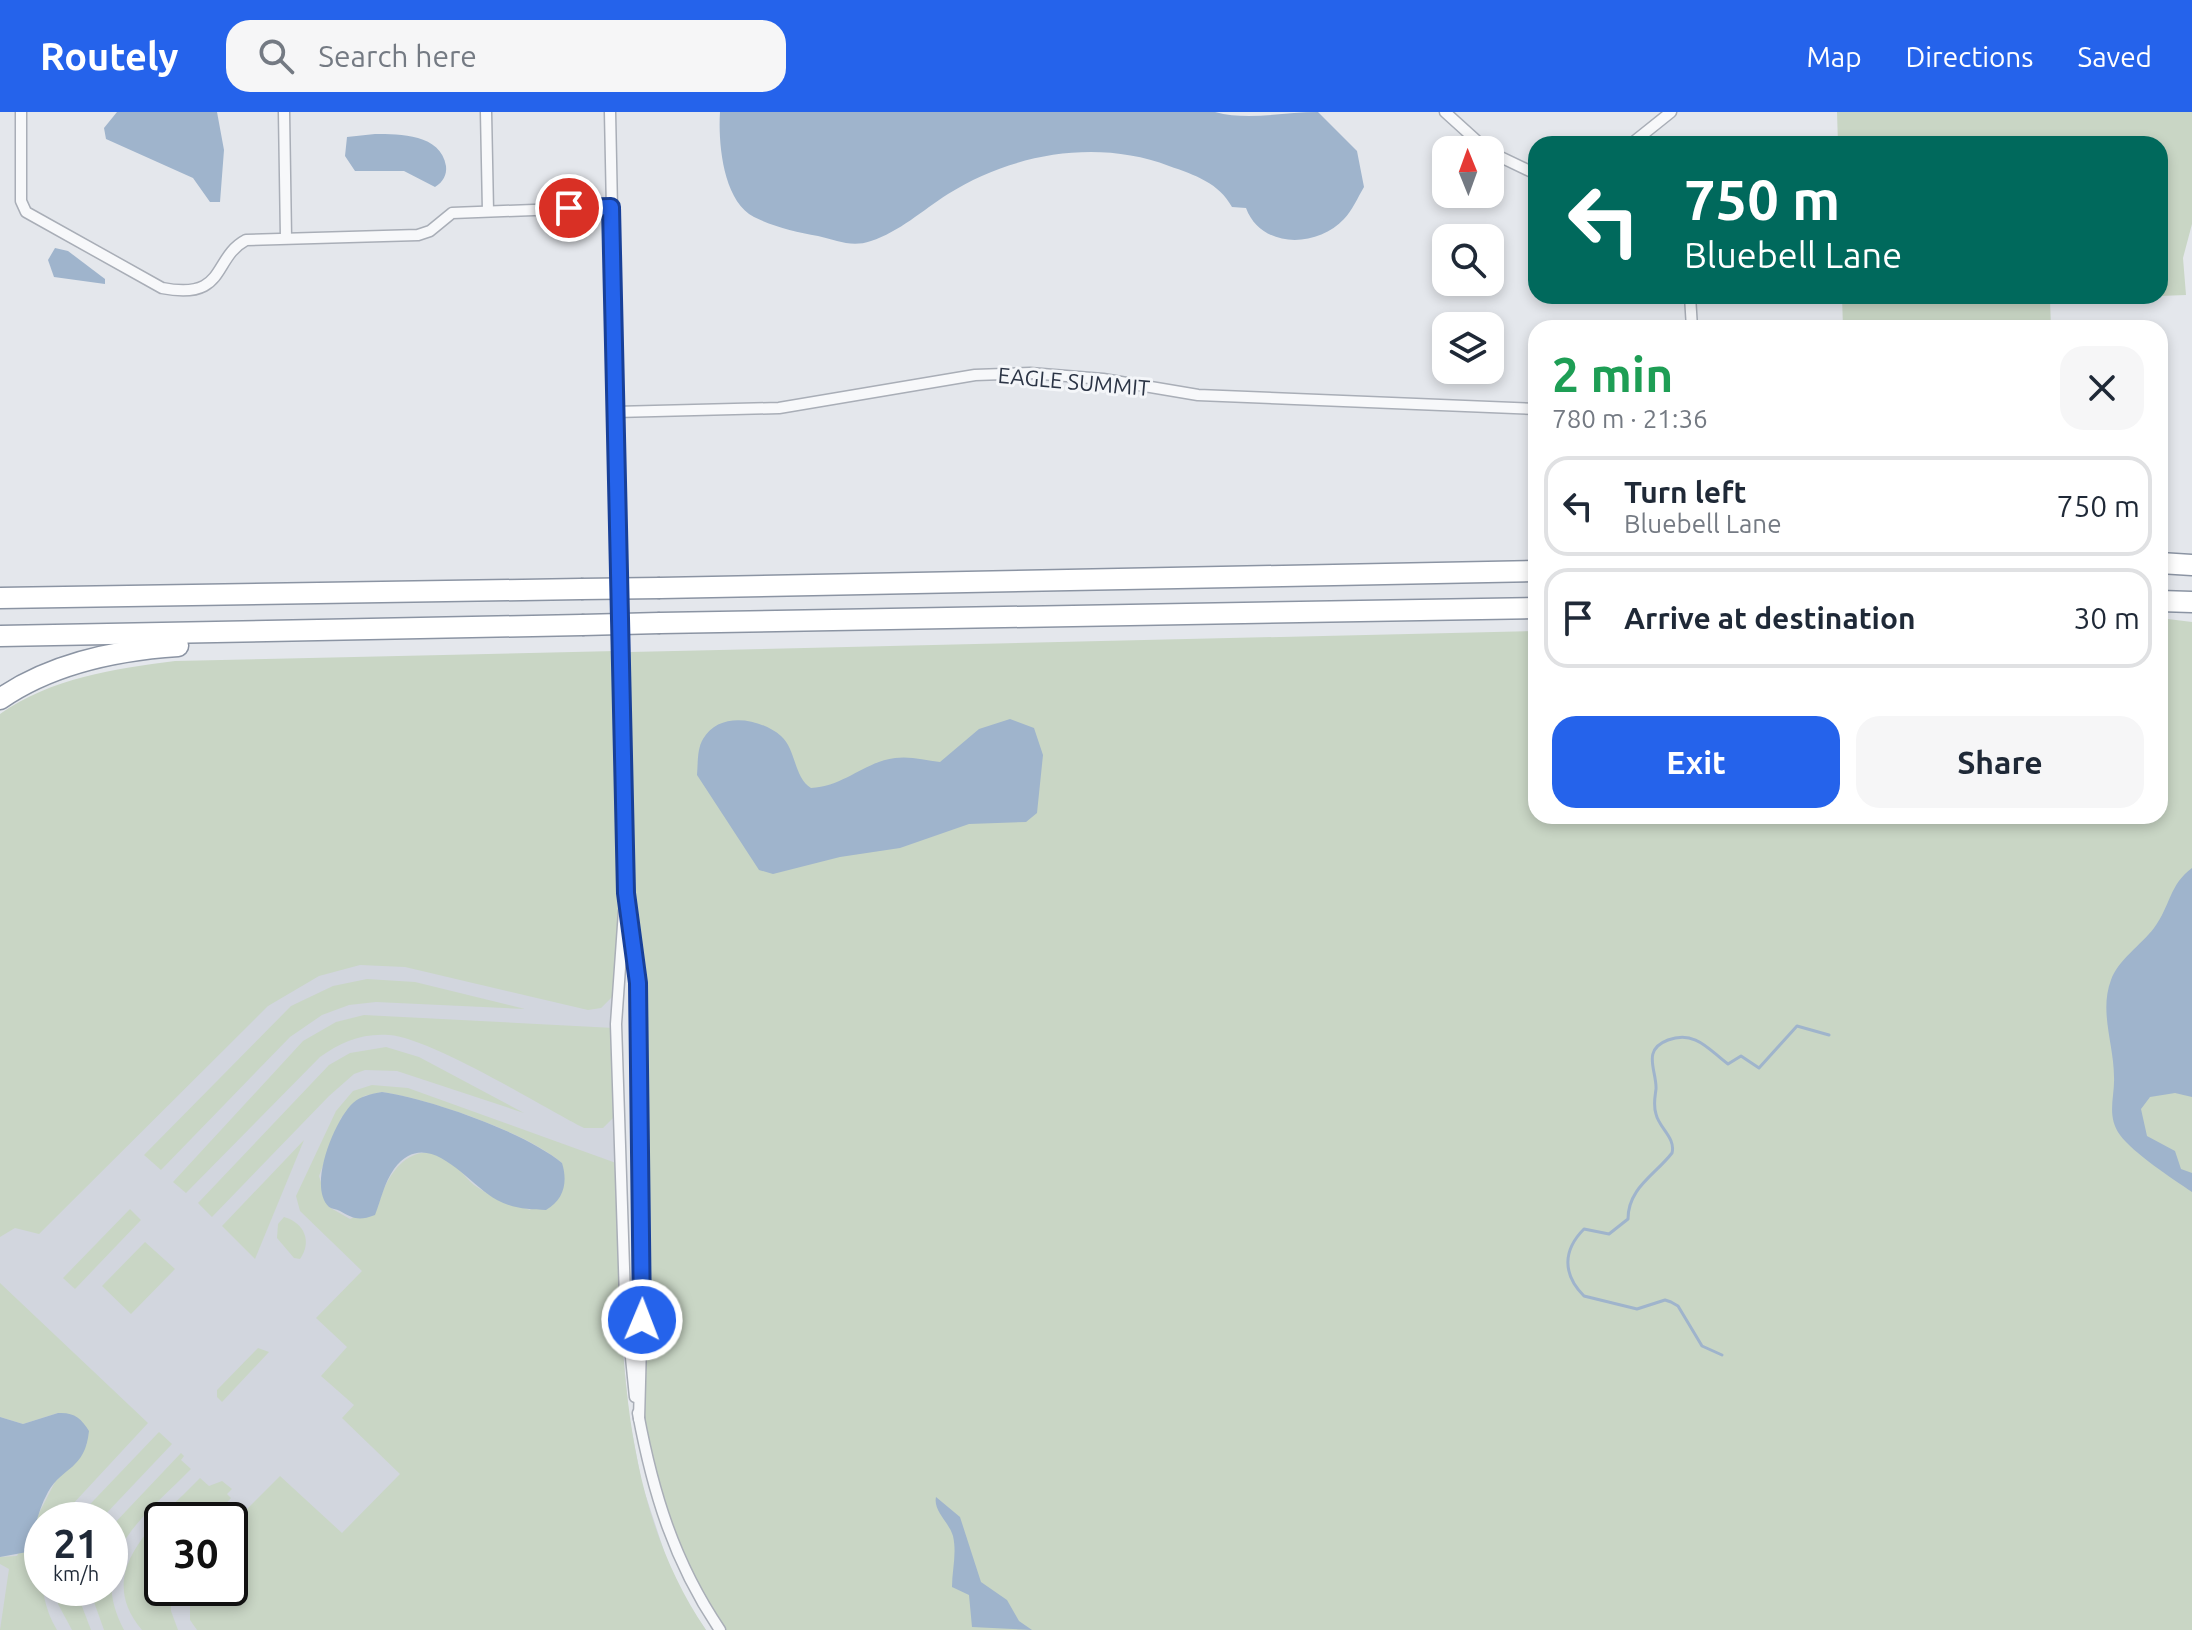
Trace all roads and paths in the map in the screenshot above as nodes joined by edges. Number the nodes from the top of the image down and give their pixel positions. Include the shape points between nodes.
1 (21, 112) edge
2 (284, 112) edge
3 (486, 112) edge
4 (610, 112) edge
5 (1445, 112) edge
6 (1671, 112) edge
7 (1471, 136) edge
8 (1641, 136) edge
9 (1504, 159) edge
10 (1528, 170) edge
11 (611, 207) junction
12 (488, 211) junction
13 (286, 238) junction
14 (1528, 409) edge
15 (615, 412) junction
16 (2168, 564) edge
17 (2192, 565) edge
18 (1528, 571) edge
19 (0, 598) edge
20 (2168, 601) edge
21 (2192, 602) edge
22 (1528, 608) edge
23 (338, 630) junction
24 (0, 636) edge
25 (0, 699) edge
26 (626, 893) junction
27 (639, 1419) junction
28 (720, 1630) edge

1 - 13 street via 21,201 26,212 162,288 193,289 220,273 242,242
2 - 13 street
3 - 12 street
4 - 11 street
5 - 7 street
6 - 8 street
9 - 10 street
11 - 12 street
11 - 15 street
12 - 13 street via 452,213 418,235
14 - 15 street, EAGLE SUMMIT via 1198,395 1030,373 975,375 779,408
15 - 26 street
16 - 17 highway
18 - 19 highway, bridge
20 - 21 highway
22 - 23 highway, bridge
23 - 24 highway
23 - 25 highway via 322,640 114,654 71,665
26 - 27 street via 638,983 643,1291
26 - 27 street via 616,1024 625,1298
27 - 28 street via 670,1540 693,1591

